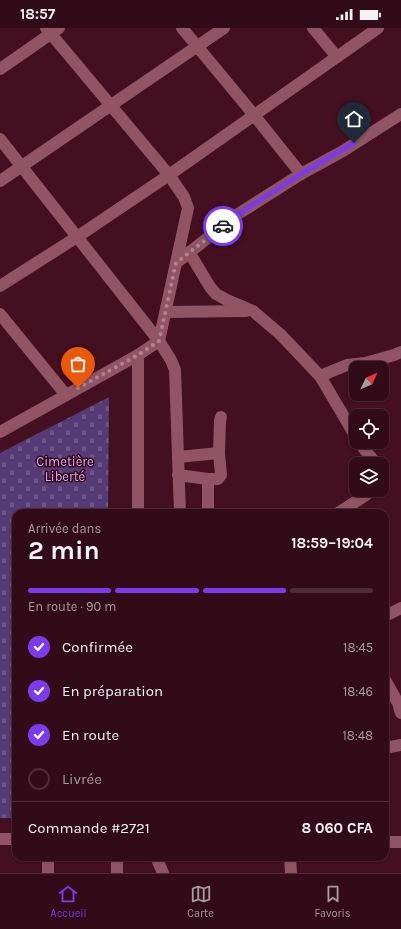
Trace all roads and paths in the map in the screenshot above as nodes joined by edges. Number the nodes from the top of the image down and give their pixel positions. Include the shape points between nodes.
1 (182, 28) edge
2 (224, 28) edge
3 (313, 28) edge
4 (378, 28) edge
5 (52, 30) edge
6 (198, 46) junction
7 (337, 57) junction
8 (0, 69) edge
9 (111, 106) junction
10 (401, 114) edge
11 (254, 115) junction
12 (0, 139) edge
13 (22, 166) junction
14 (301, 174) junction
15 (169, 175) junction
16 (0, 181) edge
17 (77, 237) junction
18 (189, 252) junction
19 (176, 263) junction
20 (0, 286) edge
21 (253, 310) junction
22 (166, 312) junction
23 (0, 314) edge
24 (159, 341) junction
25 (401, 352) edge
26 (138, 355) junction
27 (320, 376) junction
28 (66, 395) junction
29 (222, 417) dead end
30 (349, 425) edge
31 (0, 432) edge
32 (219, 453) junction
33 (178, 457) junction
34 (178, 475) junction
35 (208, 479) junction
36 (363, 497) edge
37 (138, 509) edge
38 (180, 509) edge
39 (208, 509) edge
40 (344, 509) edge
41 (401, 608) edge
42 (389, 614) edge
43 (389, 687) edge
44 (401, 713) edge
45 (401, 745) edge
46 (389, 747) edge
47 (0, 839) edge
48 (12, 839) edge
49 (389, 842) edge
50 (401, 842) edge
51 (48, 861) edge
52 (117, 861) edge
53 (158, 861) edge
54 (290, 861) edge
55 (48, 873) edge
56 (117, 873) edge
57 (163, 873) edge
58 (290, 873) edge

1 - 6 street
2 - 6 street
3 - 7 street
4 - 7 street
5 - 8 street
5 - 9 street
6 - 9 street
6 - 11 street
7 - 11 street
9 - 13 street
9 - 15 street
10 - 14 street
11 - 14 street
11 - 15 street
12 - 13 street
13 - 16 street
13 - 17 street
14 - 18 street via 238,214
15 - 17 street
15 - 19 street via 184,197 188,208
17 - 20 street
17 - 24 street
18 - 19 street
18 - 21 street via 216,294
19 - 22 street
21 - 22 street
21 - 27 street
22 - 24 street
23 - 28 street
24 - 26 street
24 - 33 street via 174,370
25 - 27 street via 365,363 347,365
26 - 28 street
26 - 37 street
27 - 30 street
28 - 31 street
29 - 32 street
32 - 33 street
32 - 35 street via 220,477
33 - 34 street
34 - 35 street
34 - 38 street
35 - 39 street
36 - 40 street
41 - 42 street
43 - 44 street
45 - 46 street
47 - 48 street
49 - 50 street
51 - 55 street
52 - 56 street
53 - 57 street
54 - 58 street

